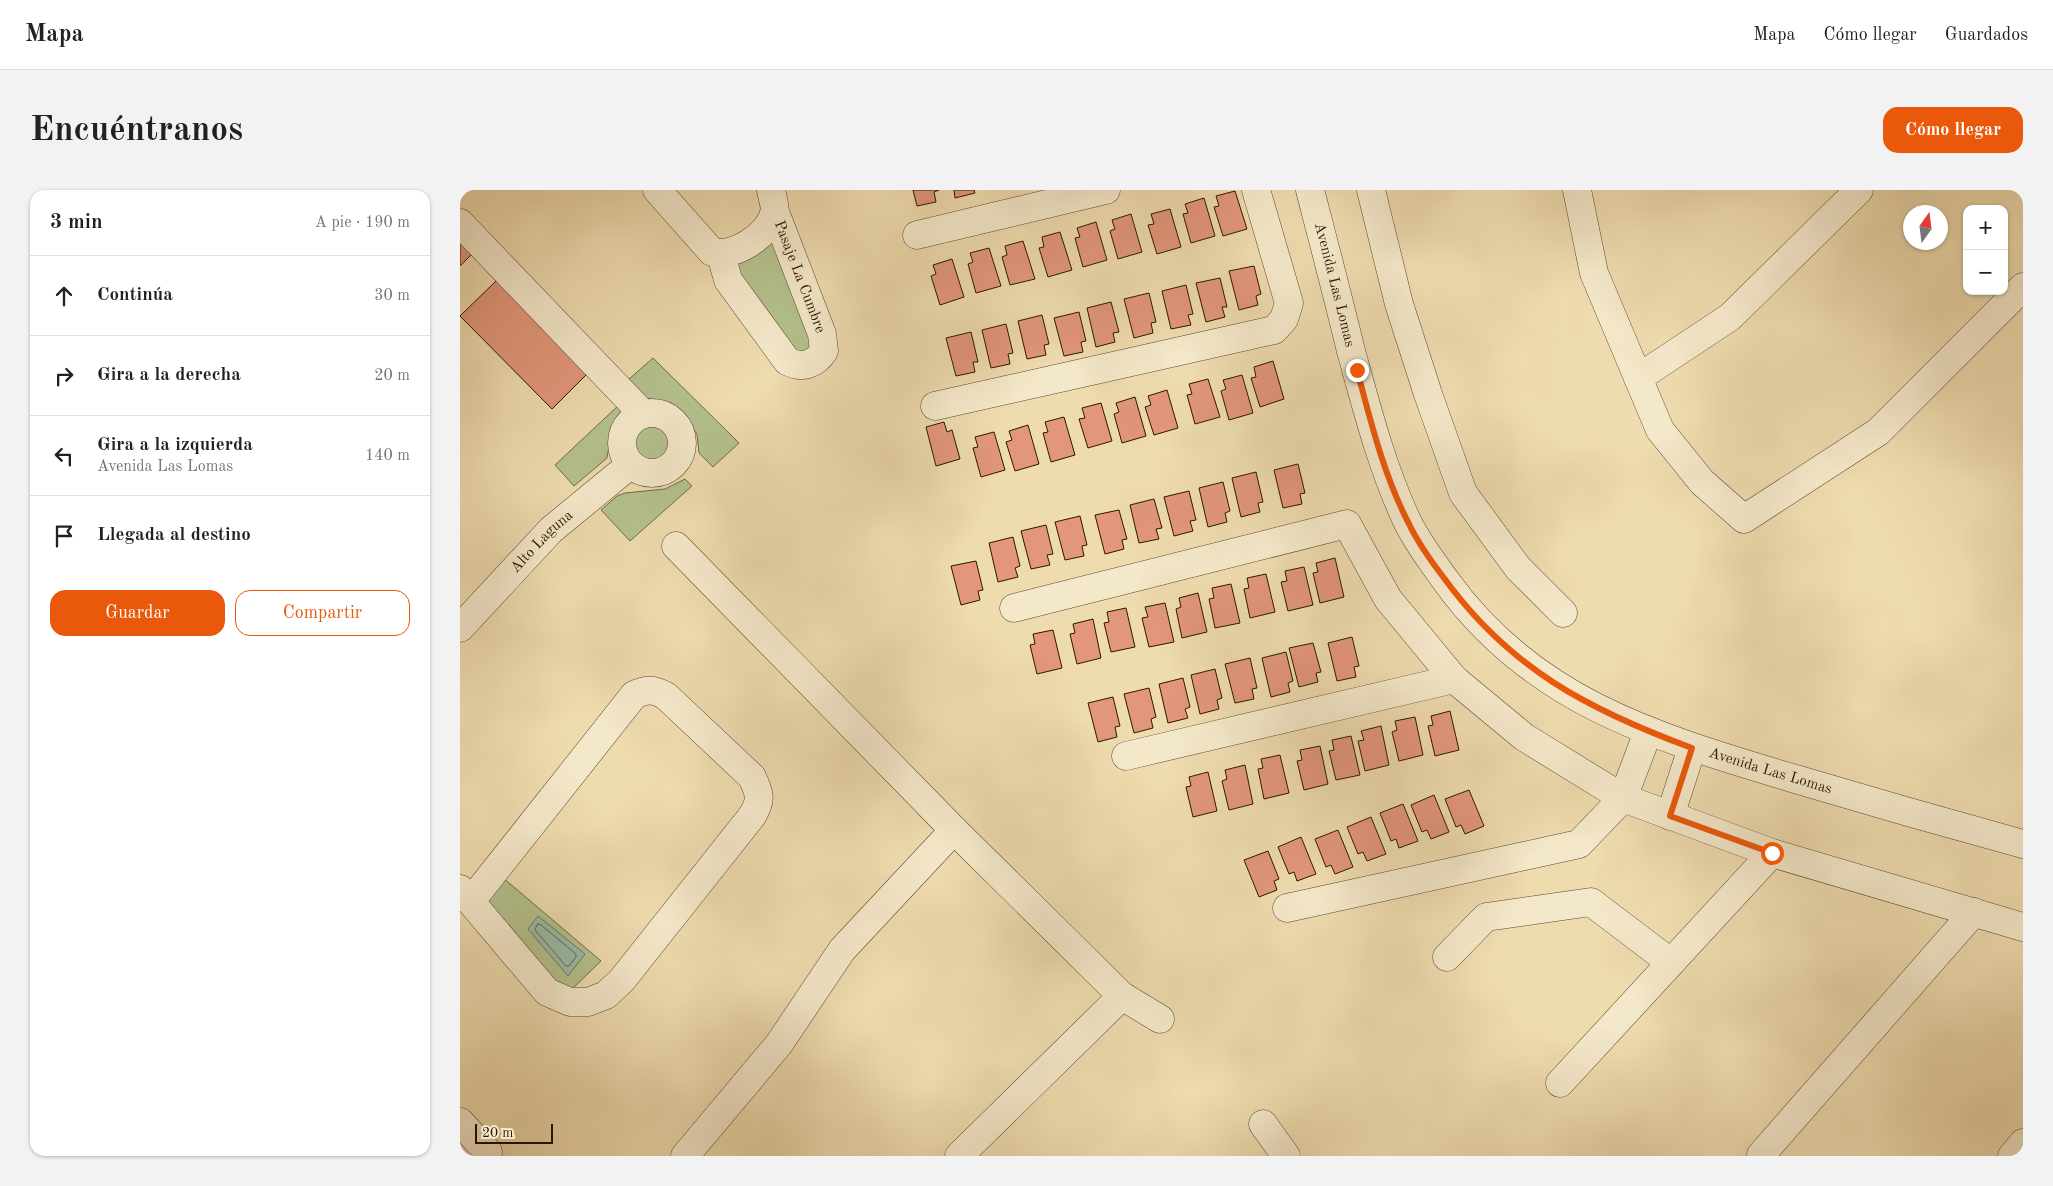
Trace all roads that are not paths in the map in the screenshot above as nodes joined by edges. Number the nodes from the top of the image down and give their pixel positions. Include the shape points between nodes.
1 (657, 190) edge
2 (1106, 190) edge
3 (1256, 190) edge
4 (1310, 190) edge
5 (1371, 190) edge
6 (1859, 190) edge
7 (1580, 192) edge
8 (773, 201) edge
9 (460, 223) edge
10 (917, 235) dead end
11 (721, 254) junction
12 (2023, 287) edge
13 (1638, 378) junction
14 (935, 406) dead end
15 (643, 414) junction
16 (630, 464) junction
17 (676, 546) dead end
18 (1014, 608) dead end
19 (1563, 613) dead end
20 (460, 628) edge
21 (1454, 679) junction
22 (1648, 732) junction
23 (1692, 748) junction
24 (1126, 756) dead end
25 (1622, 798) junction
26 (1670, 816) junction
27 (954, 830) junction
28 (2023, 844) edge
29 (1772, 853) junction
30 (466, 895) edge
31 (1287, 908) dead end
32 (1974, 912) junction
33 (2023, 927) edge
34 (1447, 957) dead end
35 (1670, 962) junction
36 (1122, 996) junction
37 (1160, 1019) dead end
38 (1560, 1083) dead end
39 (460, 1122) edge
40 (1263, 1124) dead end
41 (2023, 1143) edge
42 (488, 1152) dead end
43 (1282, 1155) edge
44 (1761, 1155) dead end
45 (685, 1156) edge
46 (959, 1156) edge
47 (2012, 1156) edge

1 - 11 street via 712,252
2 - 10 street
3 - 14 street via 1289,303 1284,319 1274,330
4 - 22 street, Avenida Las Lomas via 1377,445 1409,525 1433,564 1478,622 1522,662 1558,687
5 - 19 street via 1399,304 1463,493 1518,568
6 - 13 street via 1730,317
7 - 13 street via 1594,273
8 - 11 street, Pasaje La Cumbre via 762,233
8 - 11 street, Pasaje La Cumbre via 822,334 824,351 819,359 803,366 787,361 728,280
9 - 15 street
12 - 13 street via 1878,432 1744,519 1702,482 1660,430
15 - 16 street via 626,426 622,435 624,456
15 - 16 street via 652,412 670,418 681,432 682,451 665,471 646,473
16 - 20 street, Alto Laguna via 551,530
17 - 27 street
18 - 21 street via 1347,524 1388,599
21 - 24 street
21 - 25 street via 1524,738
22 - 23 street, Avenida Las Lomas
22 - 25 street
23 - 26 street
23 - 28 street, Avenida Las Lomas
25 - 26 street
25 - 31 street via 1579,844
26 - 29 street
27 - 36 street
27 - 45 street via 842,950 779,1044
29 - 32 street
29 - 35 street
30 - 30 street via 634,695 646,690 656,690 666,696 752,777 758,789 760,803 752,816 622,980 606,995 588,1002 570,1002 547,992
32 - 33 street
32 - 44 street
34 - 35 street via 1486,917 1591,902
35 - 38 street
36 - 37 street
36 - 46 street
39 - 42 street
40 - 43 street
41 - 47 street

